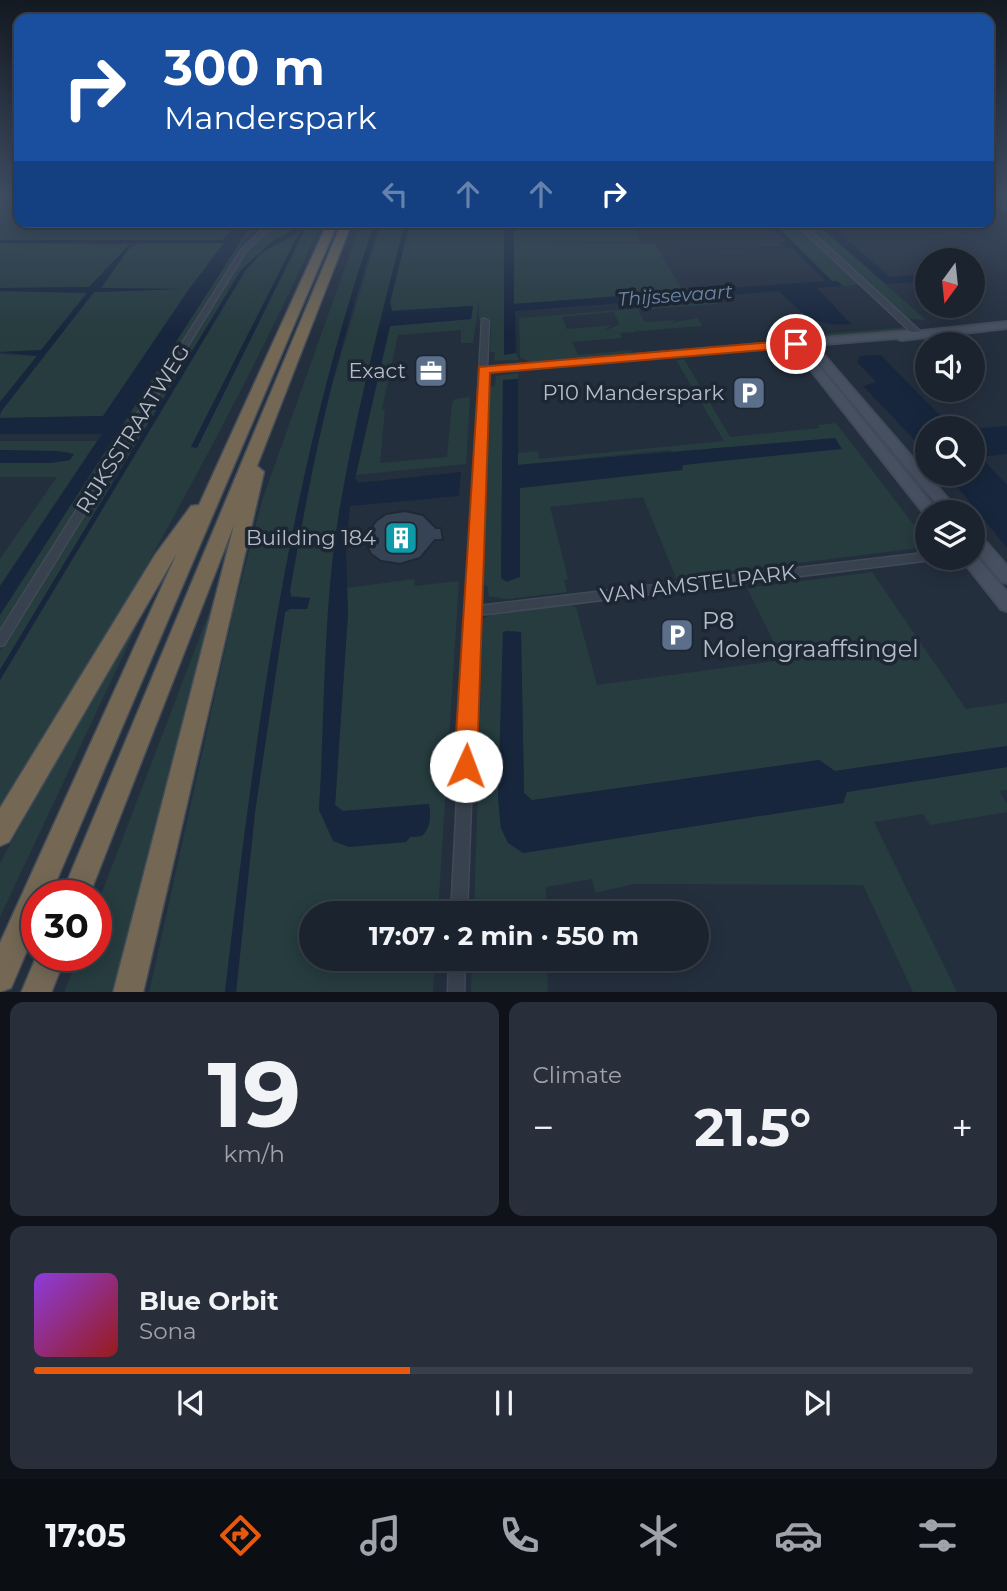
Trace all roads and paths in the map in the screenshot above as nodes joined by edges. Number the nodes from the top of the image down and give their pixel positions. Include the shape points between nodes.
1 (253, 241) edge
2 (324, 241) edge
3 (339, 241) edge
4 (817, 241) edge
5 (485, 321) dead end
6 (1007, 326) edge
7 (913, 334) junction
8 (802, 345) junction
9 (817, 347) junction
10 (483, 370) junction
11 (270, 414) junction
12 (220, 478) junction
13 (921, 500) edge
14 (942, 500) edge
15 (985, 551) edge
16 (915, 557) edge
17 (980, 570) edge
18 (1007, 577) edge
19 (1007, 604) edge
20 (472, 611) junction
21 (0, 641) edge
22 (0, 833) edge
23 (81, 880) edge
24 (460, 901) edge
25 (45, 971) edge
26 (457, 971) edge
27 (0, 977) edge
28 (36, 992) edge
29 (128, 992) edge
30 (456, 992) edge

1 - 21 street, RIJKSSTRAATWEG
2 - 12 highway
3 - 11 highway
4 - 7 street
5 - 10 street
6 - 7 street
7 - 9 street
8 - 9 street
8 - 10 street
8 - 13 street via 802,353
9 - 14 street
10 - 20 street
11 - 23 highway
11 - 29 highway
12 - 22 highway via 162,560
12 - 27 highway
15 - 18 street
16 - 20 street, VAN AMSTELPARK
17 - 19 street
20 - 24 street
25 - 28 highway
26 - 30 street

